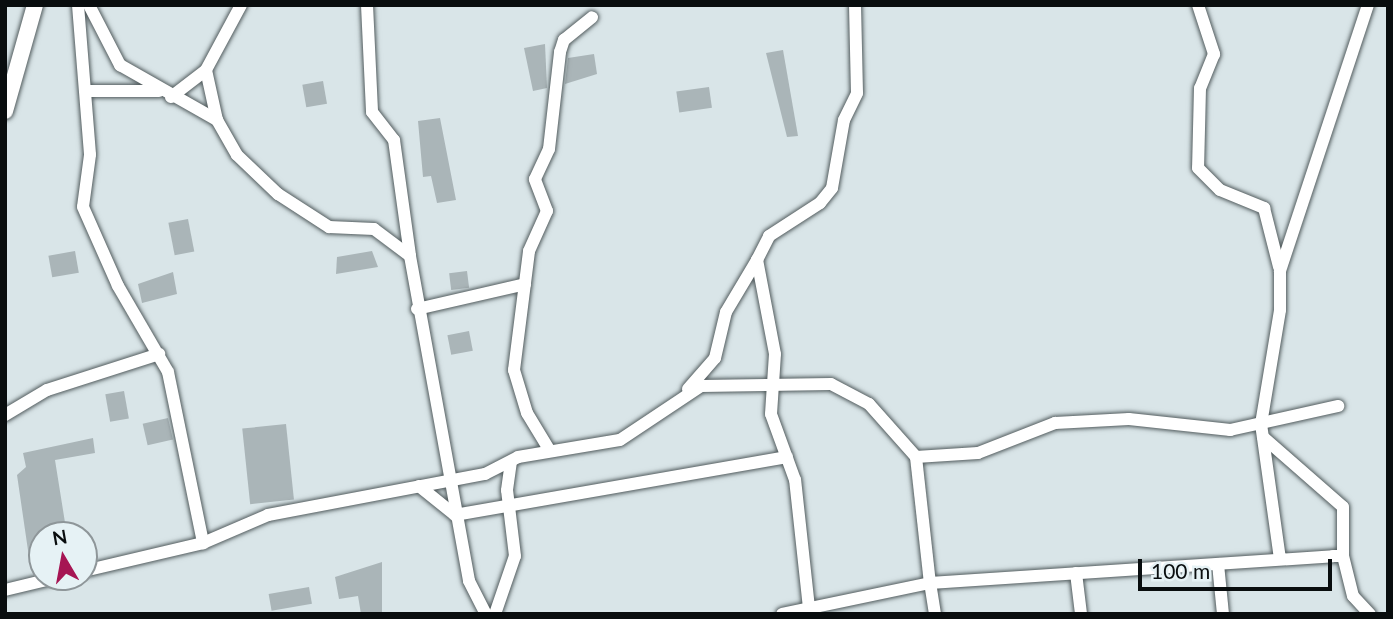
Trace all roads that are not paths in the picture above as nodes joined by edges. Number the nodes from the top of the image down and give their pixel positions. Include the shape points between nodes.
1 (35, 5) edge
2 (78, 5) edge
3 (89, 5) edge
4 (241, 5) edge
5 (367, 5) edge
6 (855, 5) edge
7 (1198, 5) edge
8 (1368, 5) edge
9 (592, 18) dead end
10 (206, 70) junction
11 (86, 91) junction
12 (165, 94) junction
13 (5, 111) edge
14 (217, 120) junction
15 (410, 256) junction
16 (757, 260) junction
17 (1280, 271) junction
18 (525, 284) junction
19 (417, 309) junction
20 (159, 354) junction
21 (768, 383) junction
22 (687, 390) junction
23 (1338, 406) dead end
24 (5, 415) edge
25 (1262, 430) junction
26 (550, 451) junction
27 (787, 457) junction
28 (916, 457) junction
29 (511, 462) junction
30 (449, 481) junction
31 (419, 486) junction
32 (510, 503) junction
33 (455, 515) junction
34 (203, 543) junction
35 (1343, 556) junction
36 (1280, 559) junction
37 (1218, 564) junction
38 (98, 568) edge
39 (1076, 573) junction
40 (930, 583) junction
41 (28, 584) edge
42 (5, 590) edge
43 (809, 608) junction
44 (486, 614) edge
45 (495, 614) edge
46 (782, 614) edge
47 (934, 614) edge
48 (1081, 614) edge
49 (1223, 614) edge
50 (1370, 614) edge

1 - 13 street
2 - 11 street
3 - 12 street via 120,65
4 - 10 street
5 - 15 street via 372,112 394,140
6 - 16 street via 858,93 844,120 832,188 820,203 769,236
7 - 17 street via 1214,54 1200,88 1198,168 1220,190 1264,208
8 - 17 street
9 - 18 street via 564,40 560,52 550,149 535,179 547,211 528,251
10 - 12 street
10 - 14 street
11 - 12 street
11 - 20 street via 90,155 83,207 118,286
12 - 14 street
14 - 15 street via 237,155 315,221 343,230 374,229
15 - 19 street
16 - 21 street via 775,354
16 - 22 street via 726,312 715,358
17 - 25 street via 1277,333
18 - 19 street
18 - 26 street via 514,370 527,413
19 - 30 street
20 - 24 street via 47,390
20 - 34 street via 174,391
21 - 22 street
21 - 27 street via 775,429
21 - 28 street via 831,384 869,404
22 - 26 street via 639,433
23 - 25 street
25 - 28 street via 1204,431 1092,419 1055,423 978,453
25 - 35 street via 1343,507
25 - 36 street
26 - 29 street
27 - 32 street
27 - 43 street
28 - 40 street
29 - 30 street
29 - 32 street
30 - 31 street
30 - 33 street
31 - 33 street
31 - 34 street via 268,515
32 - 33 street
32 - 45 street via 515,556
33 - 44 street via 469,581
34 - 38 street
35 - 36 street
35 - 50 street via 1353,596
36 - 37 street
37 - 39 street
37 - 49 street
39 - 40 street
39 - 48 street
40 - 43 street
40 - 47 street
41 - 42 street
43 - 46 street

